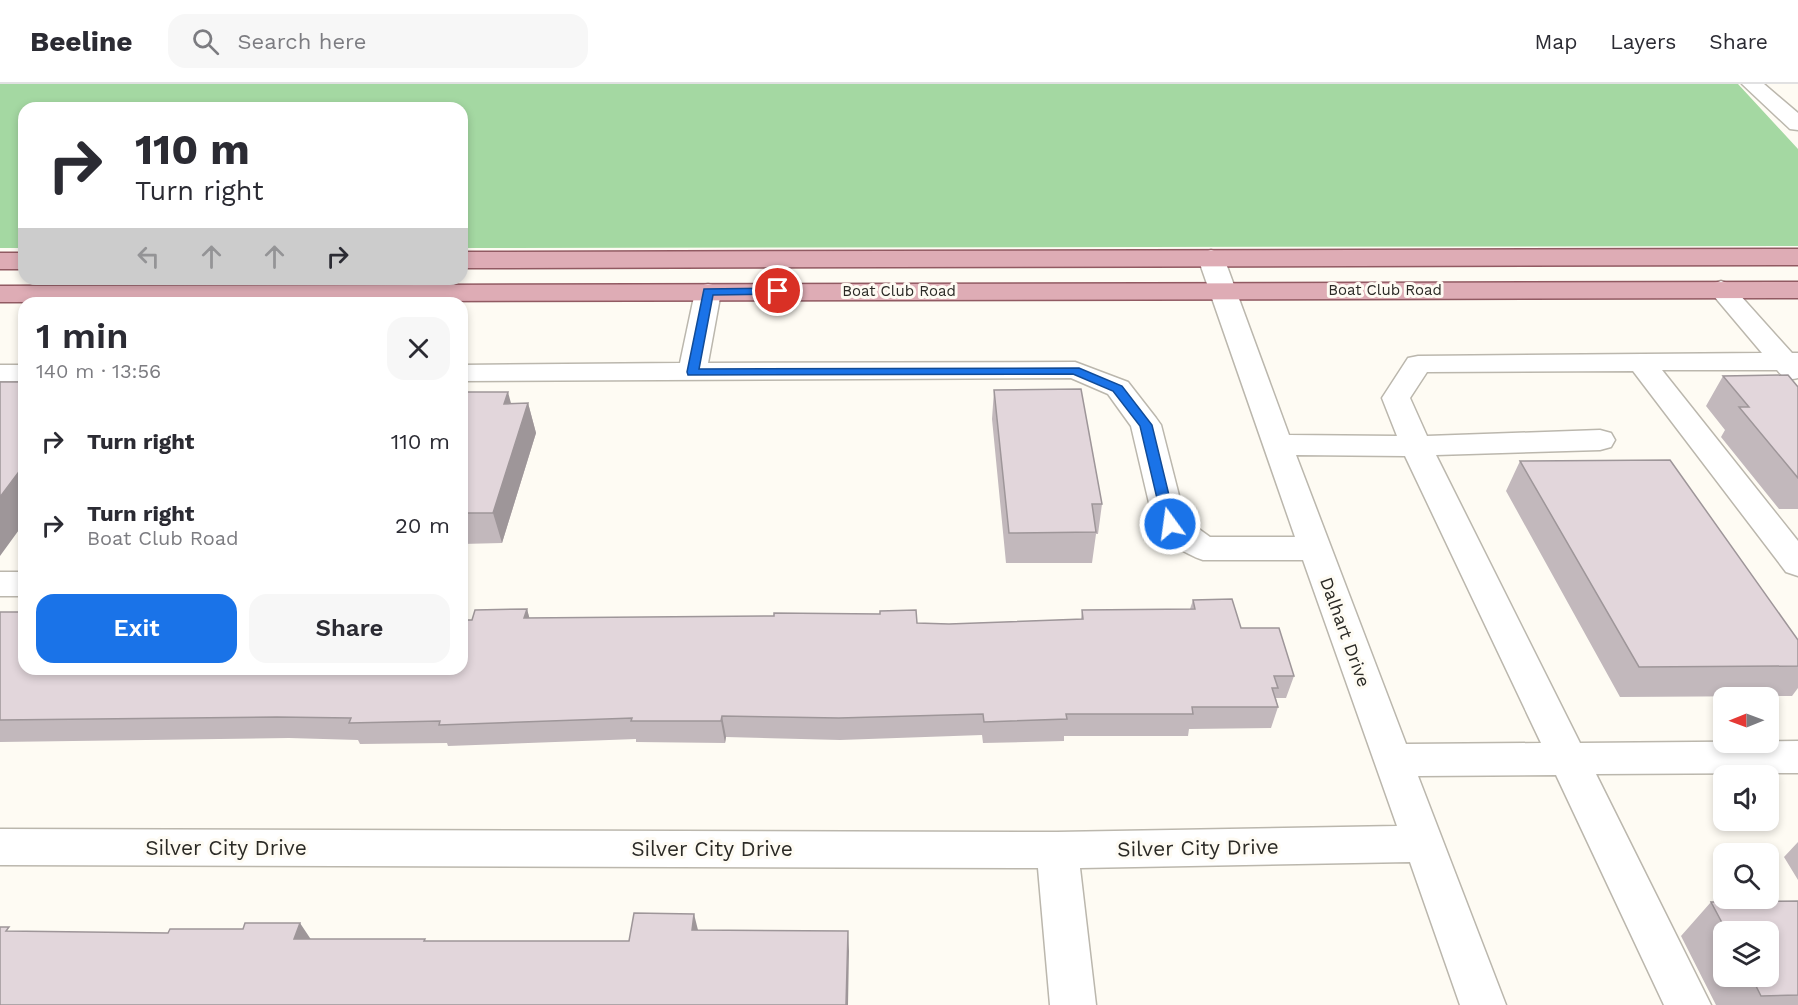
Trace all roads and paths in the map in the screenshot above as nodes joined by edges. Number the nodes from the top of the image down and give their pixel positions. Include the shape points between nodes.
1 (1752, 84) edge
2 (1798, 124) edge
3 (1798, 257) edge
4 (1211, 258) junction
5 (468, 260) edge
6 (0, 261) edge
7 (18, 261) edge
8 (1721, 289) junction
9 (1222, 290) junction
10 (1798, 290) edge
11 (708, 291) junction
12 (0, 294) edge
13 (261, 297) edge
14 (1641, 362) junction
15 (1793, 366) edge
16 (692, 372) junction
17 (0, 373) edge
18 (18, 373) edge
19 (468, 373) edge
20 (1600, 440) dead end
21 (1277, 445) junction
22 (1416, 446) junction
23 (1315, 549) junction
24 (1798, 564) edge
25 (0, 584) edge
26 (18, 584) edge
27 (1798, 757) edge
28 (1569, 759) junction
29 (1392, 760) junction
30 (1424, 844) junction
31 (0, 847) edge
32 (1057, 850) junction
33 (1073, 1005) edge
34 (1483, 1005) edge
35 (1688, 1005) edge

1 - 2 street
3 - 4 main road, Boat Club Road
4 - 5 main road, Boat Club Road
4 - 9 street, Dalhart Drive
6 - 7 main road
8 - 9 main road, Boat Club Road
8 - 10 main road, Boat Club Road
8 - 15 street
9 - 11 main road, Boat Club Road
9 - 21 street, Dalhart Drive
11 - 13 main road, Boat Club Road
11 - 16 street
12 - 13 main road, Boat Club Road
14 - 15 street
14 - 22 street via 1418,364 1396,398
14 - 24 street
16 - 19 street
16 - 23 street via 1075,370 1118,388 1146,425 1170,524 1203,548
17 - 18 street
20 - 22 street
21 - 22 street
21 - 23 street, Dalhart Drive
22 - 28 street
23 - 29 street, Dalhart Drive
25 - 26 street
27 - 28 street
28 - 29 street
28 - 35 street
29 - 30 street, Dalhart Drive
30 - 32 street, Silver City Drive
30 - 34 street, Dalhart Drive
31 - 32 street, Silver City Drive
32 - 33 street

